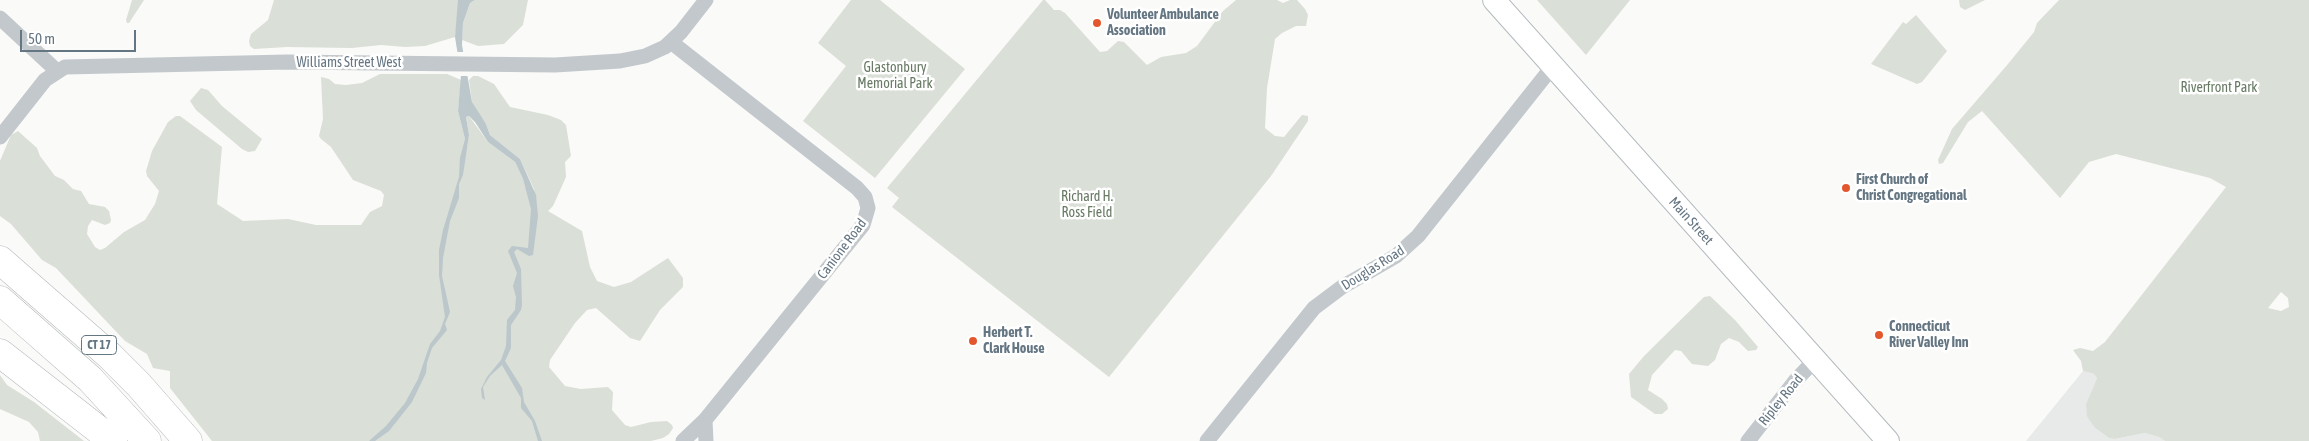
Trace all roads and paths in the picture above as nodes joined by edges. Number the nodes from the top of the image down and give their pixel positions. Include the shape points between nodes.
1 (706, 0) edge
2 (1494, 0) edge
3 (0, 18) edge
4 (671, 42) junction
5 (1552, 66) junction
6 (57, 71) junction
7 (0, 137) edge
8 (0, 260) edge
9 (0, 300) edge
10 (0, 353) edge
11 (1816, 360) junction
12 (705, 420) junction
13 (113, 441) edge
14 (148, 441) edge
15 (188, 441) edge
16 (684, 441) edge
17 (706, 441) edge
18 (1207, 441) edge
19 (1748, 441) edge
20 (1888, 441) edge

1 - 4 street, Williams Street West
2 - 5 main road, Main Street
3 - 6 street
4 - 6 street, Williams Street West via 645,56 573,64 287,62 73,65
4 - 12 street, Canione Road via 857,188 865,197 868,208 863,225
5 - 11 main road, Main Street
5 - 18 street, Douglas Road via 1418,236 1396,256 1342,287 1314,308
6 - 7 street, Williams Street West via 45,80
8 - 15 highway, CT 17 via 109,355
9 - 14 highway, CT 17 via 90,379
10 - 13 highway
11 - 19 street, Ripley Road via 1798,377
11 - 20 main road, Main Street
12 - 16 street, Canione Road
12 - 17 street

